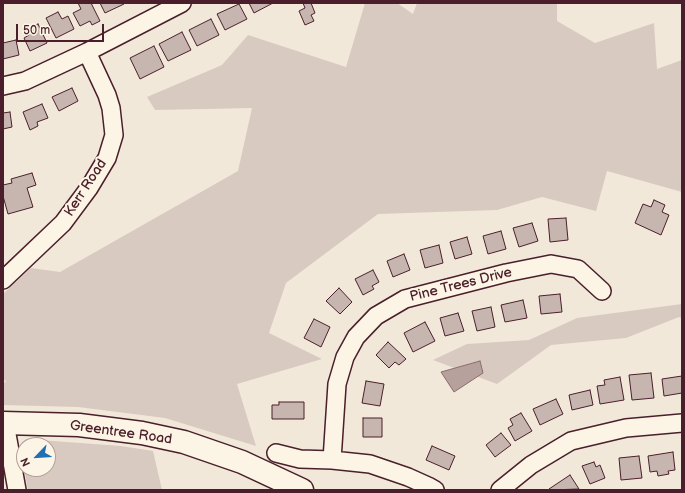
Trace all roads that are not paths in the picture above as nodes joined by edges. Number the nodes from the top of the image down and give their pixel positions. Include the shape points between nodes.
1 (182, 3) edge
2 (87, 52) junction
3 (3, 86) edge
4 (3, 280) edge
5 (602, 291) dead end
6 (4, 423) edge
7 (682, 423) edge
8 (276, 453) dead end
9 (332, 460) junction
10 (17, 490) edge
11 (302, 490) edge
12 (435, 490) edge
13 (500, 490) edge

1 - 2 street
2 - 3 street via 25,82
2 - 4 street, Kerr Road via 111,108 114,135 106,158 89,188 63,223
5 - 9 street, Pine Trees Drive via 578,269 551,264 404,299 376,316 356,337 344,358 337,384
6 - 10 street
6 - 11 main road, Greentree Road via 79,425 142,433 184,442 242,462
7 - 13 street via 626,428 571,441 531,465
8 - 9 street via 300,459
9 - 12 street via 370,464 408,477

